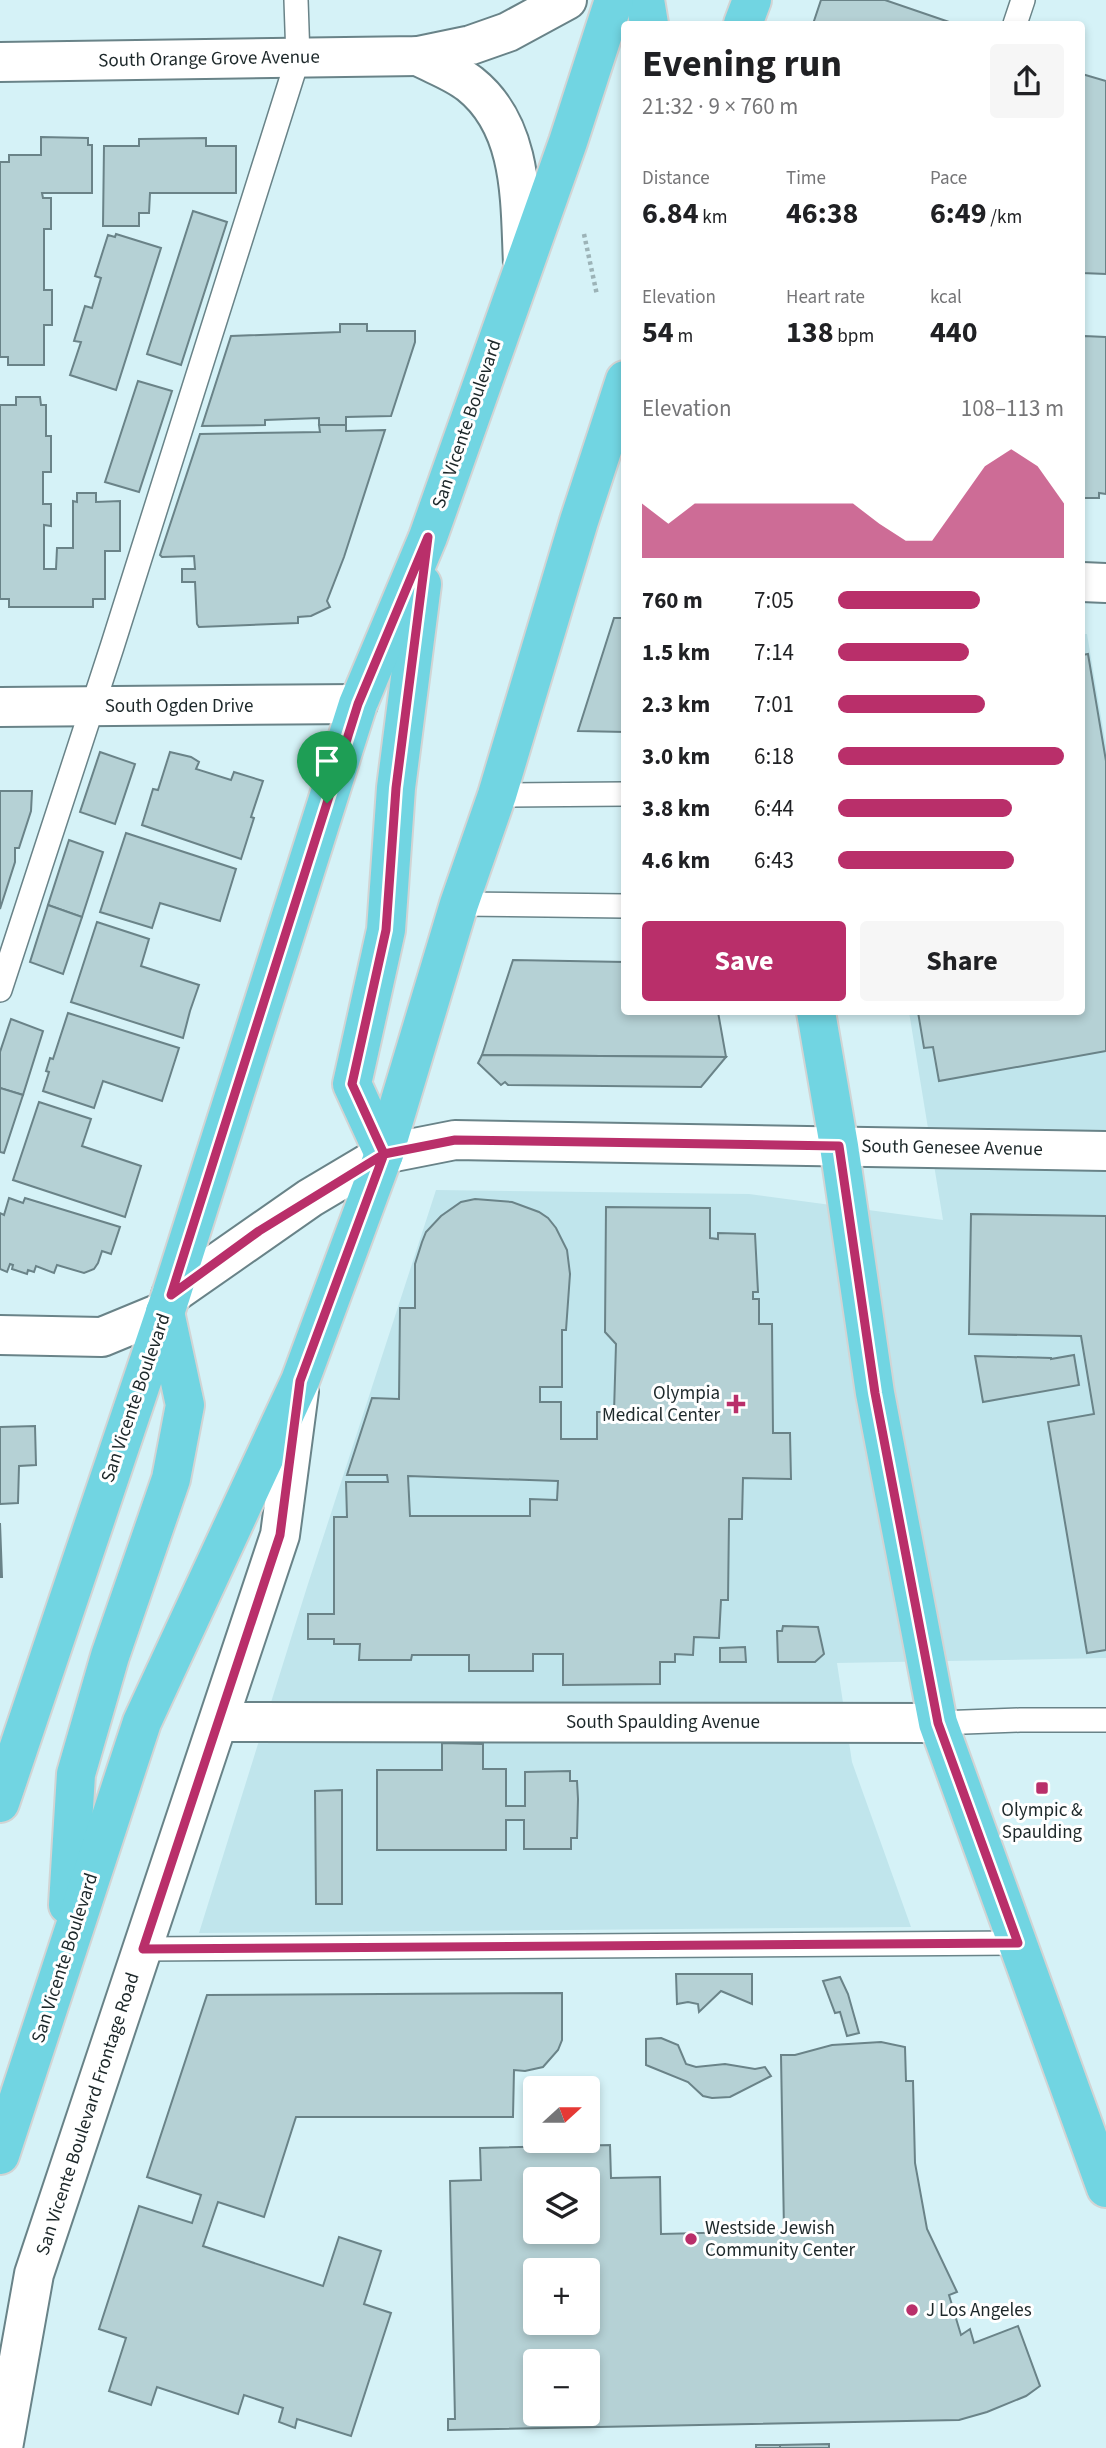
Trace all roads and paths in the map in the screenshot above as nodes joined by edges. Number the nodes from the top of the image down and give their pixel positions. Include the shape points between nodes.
1 (296, 0) edge
2 (567, 0) edge
3 (614, 0) edge
4 (645, 0) edge
5 (752, 0) edge
6 (1023, 0) edge
7 (648, 21) edge
8 (744, 21) edge
9 (1016, 21) edge
10 (418, 56) junction
11 (298, 58) junction
12 (0, 62) edge
13 (584, 234) dead end
14 (523, 264) junction
15 (597, 295) dead end
16 (621, 392) edge
17 (428, 537) junction
18 (1085, 582) edge
19 (1106, 583) edge
20 (358, 704) junction
21 (93, 706) junction
22 (0, 707) edge
23 (621, 794) edge
24 (498, 795) junction
25 (459, 904) junction
26 (621, 906) edge
27 (0, 990) edge
28 (817, 1015) edge
29 (839, 1146) junction
30 (1106, 1151) edge
31 (384, 1154) junction
32 (168, 1303) junction
33 (0, 1335) edge
34 (300, 1381) junction
35 (1106, 1720) edge
36 (219, 1722) junction
37 (938, 1723) junction
38 (0, 1803) edge
39 (1018, 1943) junction
40 (143, 1949) junction
41 (64, 1959) junction
42 (0, 2155) edge
43 (1106, 2188) edge
44 (3, 2448) edge

1 - 11 lane
2 - 10 street, South Orange Grove Avenue via 508,32
3 - 14 main road, San Vicente Boulevard
4 - 7 main road
5 - 8 main road
6 - 9 lane
10 - 11 street, South Orange Grove Avenue
10 - 14 street, South Orange Grove Avenue via 477,90 509,137 520,187
11 - 12 street, South Orange Grove Avenue
11 - 21 lane
13 - 15 path
14 - 17 main road, San Vicente Boulevard
16 - 24 main road, San Vicente Boulevard
17 - 20 main road, San Vicente Boulevard
17 - 31 main road via 396,788 386,930 352,1084
18 - 19 street
20 - 21 street, South Ogden Drive
20 - 32 main road, San Vicente Boulevard
21 - 22 street, South Ogden Drive
21 - 27 lane
23 - 24 lane
24 - 25 main road, San Vicente Boulevard
25 - 26 lane
25 - 31 main road, San Vicente Boulevard
28 - 29 main road
29 - 30 street, South Genesee Avenue
29 - 31 street, South Genesee Avenue via 455,1140
29 - 37 main road via 875,1393
31 - 32 street, South Genesee Avenue via 259,1231
31 - 34 main road, San Vicente Boulevard
32 - 33 street, South Genesee Avenue via 102,1337
32 - 38 main road, San Vicente Boulevard
32 - 41 main road via 185,1405 171,1479 110,1656 76,1774
34 - 36 street, San Vicente Boulevard Frontage Road via 280,1535
34 - 41 main road, San Vicente Boulevard via 142,1722
35 - 37 lane, South Spaulding Avenue
36 - 37 street, South Spaulding Avenue
36 - 40 street, San Vicente Boulevard Frontage Road
37 - 39 main road
39 - 40 lane
39 - 43 main road
40 - 44 street, San Vicente Boulevard Frontage Road via 34,2274
41 - 42 main road, San Vicente Boulevard

